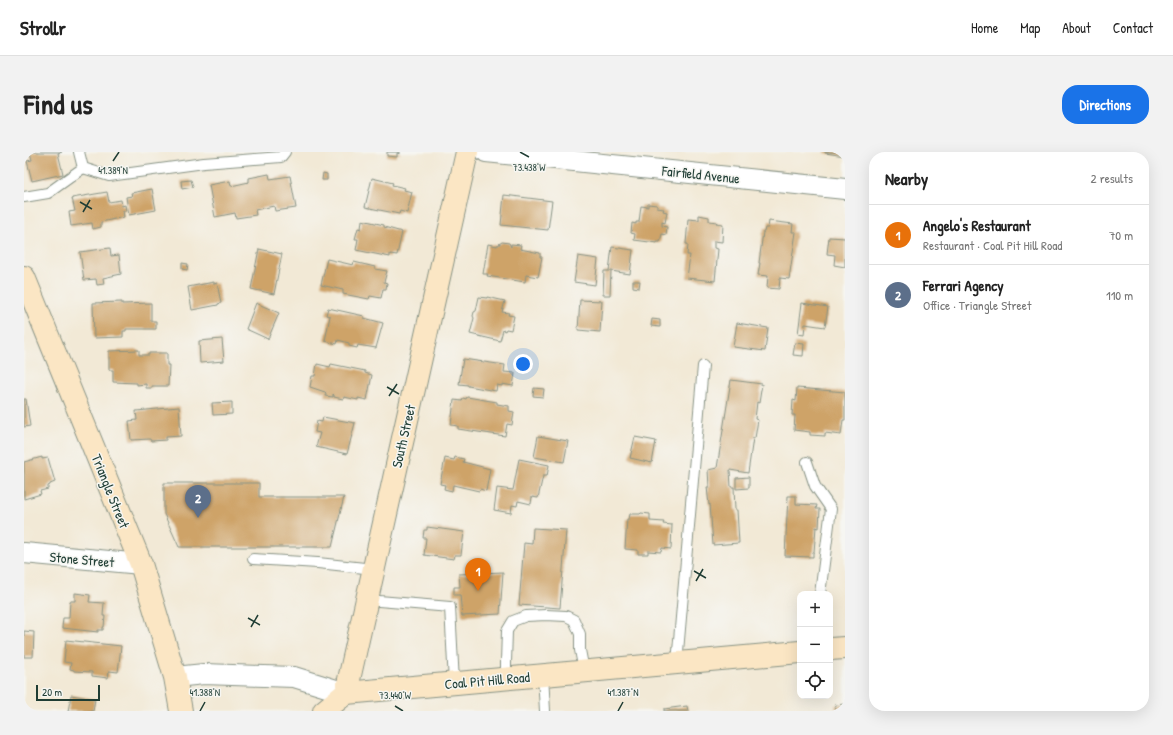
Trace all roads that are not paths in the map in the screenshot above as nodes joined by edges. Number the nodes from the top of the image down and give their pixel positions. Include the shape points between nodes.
1 (79, 152) edge
2 (285, 152) edge
3 (467, 152) edge
4 (486, 152) edge
5 (83, 168) junction
6 (845, 189) edge
7 (24, 197) edge
8 (24, 278) edge
9 (703, 366) dead end
10 (808, 462) dead end
11 (24, 553) edge
12 (254, 559) dead end
13 (141, 564) junction
14 (374, 569) junction
15 (820, 591) edge
16 (366, 600) junction
17 (845, 648) edge
18 (833, 649) edge
19 (797, 652) edge
20 (677, 662) junction
21 (584, 671) junction
22 (543, 675) junction
23 (176, 676) junction
24 (506, 678) junction
25 (454, 683) junction
26 (346, 693) junction
27 (181, 711) edge
28 (324, 711) edge
29 (545, 711) edge

1 - 5 lane
2 - 5 lane via 282,157 109,176
3 - 14 street, South Street
4 - 6 street, Fairfield Avenue
5 - 7 lane via 48,193
8 - 13 street, Triangle Street
9 - 20 lane
10 - 15 lane via 815,486 831,509
11 - 13 street, Stone Street
12 - 14 lane
13 - 23 street, Triangle Street
14 - 16 street, South Street
16 - 25 lane via 450,607
16 - 26 street, South Street
17 - 18 street
19 - 20 street, Coal Pit Hill Road
20 - 21 street, Coal Pit Hill Road
21 - 22 street, Coal Pit Hill Road
21 - 24 lane via 580,634 574,620 566,616 526,616 513,622 507,631
22 - 24 street, Coal Pit Hill Road
22 - 29 lane
23 - 26 street, Coal Pit Hill Road via 204,674 294,677
23 - 27 street, Triangle Street
24 - 25 street, Coal Pit Hill Road
25 - 26 street, Coal Pit Hill Road
26 - 28 street

